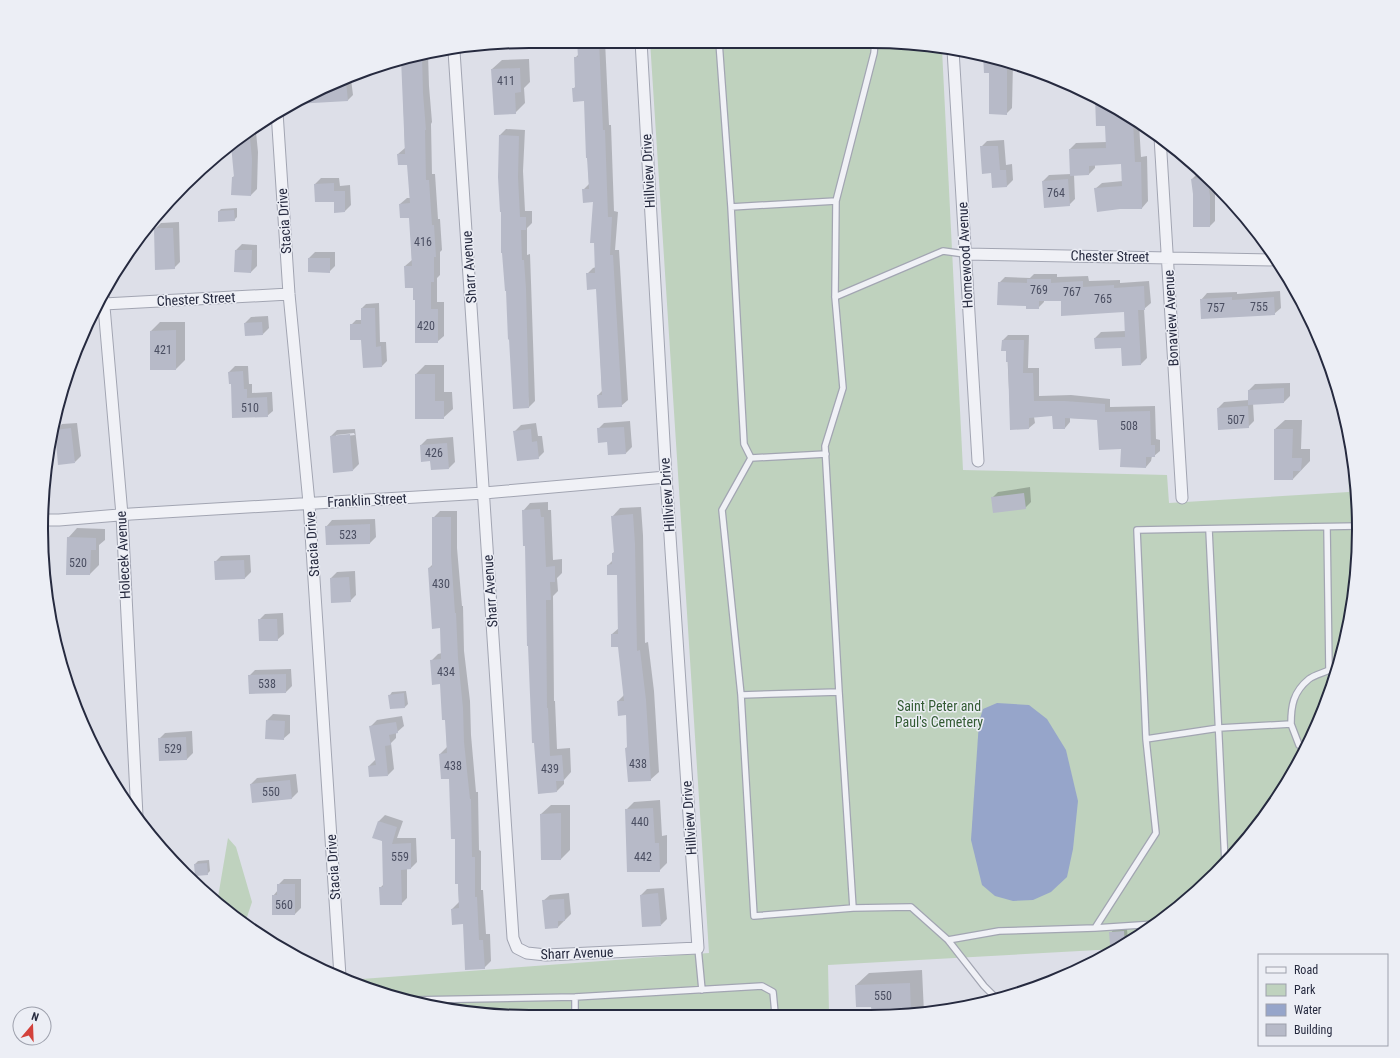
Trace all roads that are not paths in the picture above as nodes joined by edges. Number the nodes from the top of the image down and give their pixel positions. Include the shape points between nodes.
1 (641, 48) edge
2 (719, 48) edge
3 (874, 48) edge
4 (454, 54) edge
5 (953, 55) edge
6 (277, 119) edge
7 (1160, 145) edge
8 (836, 201) junction
9 (731, 207) junction
10 (965, 254) junction
11 (1167, 257) junction
12 (1269, 260) edge
13 (289, 294) junction
14 (835, 297) junction
15 (106, 300) edge
16 (104, 303) edge
17 (826, 454) junction
18 (751, 458) junction
19 (978, 460) dead end
20 (666, 477) junction
21 (484, 493) junction
22 (1182, 498) dead end
23 (309, 503) junction
24 (122, 515) junction
25 (48, 520) edge
26 (1352, 526) edge
27 (1327, 527) junction
28 (1209, 530) junction
29 (1329, 670) joint
30 (839, 692) junction
31 (741, 695) junction
32 (1290, 724) junction
33 (1218, 728) junction
34 (1146, 739) junction
35 (1300, 746) edge
36 (137, 807) edge
37 (1225, 855) edge
38 (853, 908) junction
39 (1144, 925) edge
40 (1095, 928) junction
41 (948, 940) junction
42 (698, 948) junction
43 (340, 971) edge
44 (702, 990) junction
45 (993, 995) edge
46 (575, 997) junction
47 (429, 1000) edge
48 (575, 1010) edge
49 (775, 1010) edge

1 - 20 street, Hillview Drive
2 - 9 lane
3 - 8 lane
4 - 21 street, Sharr Avenue
5 - 10 street, Homewood Avenue
6 - 13 street, Stacia Drive
7 - 11 street, Bonaview Avenue
8 - 9 lane
8 - 14 lane
9 - 18 lane via 744,444
10 - 11 street, Chester Street
10 - 14 lane via 943,252
10 - 19 street, Homewood Avenue
11 - 12 street, Chester Street
11 - 22 street, Bonaview Avenue
13 - 15 street, Chester Street
13 - 23 street, Stacia Drive
14 - 17 lane via 843,388 825,446
16 - 24 street, Holecek Avenue
17 - 18 lane
17 - 30 lane
18 - 31 lane via 722,510
20 - 21 street, Franklin Street
20 - 42 street, Hillview Drive
21 - 23 street, Franklin Street
21 - 42 street, Sharr Avenue via 513,938 517,948 527,953 546,955
23 - 24 street, Franklin Street
23 - 43 street, Stacia Drive
24 - 25 street, Franklin Street
24 - 36 street, Holecek Avenue
26 - 27 lane
27 - 28 lane
27 - 29 lane
28 - 33 lane
28 - 34 lane via 1136,530
29 - 32 lane via 1309,678 1297,692 1291,707
30 - 31 lane
30 - 38 lane
31 - 38 lane via 754,916
32 - 33 lane
32 - 35 lane
33 - 34 lane
33 - 37 lane
34 - 40 lane via 1156,833
38 - 41 lane via 911,907
39 - 40 lane
40 - 41 lane via 999,931
41 - 45 lane
42 - 44 lane
44 - 46 lane
44 - 49 lane via 762,986 773,992
46 - 47 lane
46 - 48 lane

